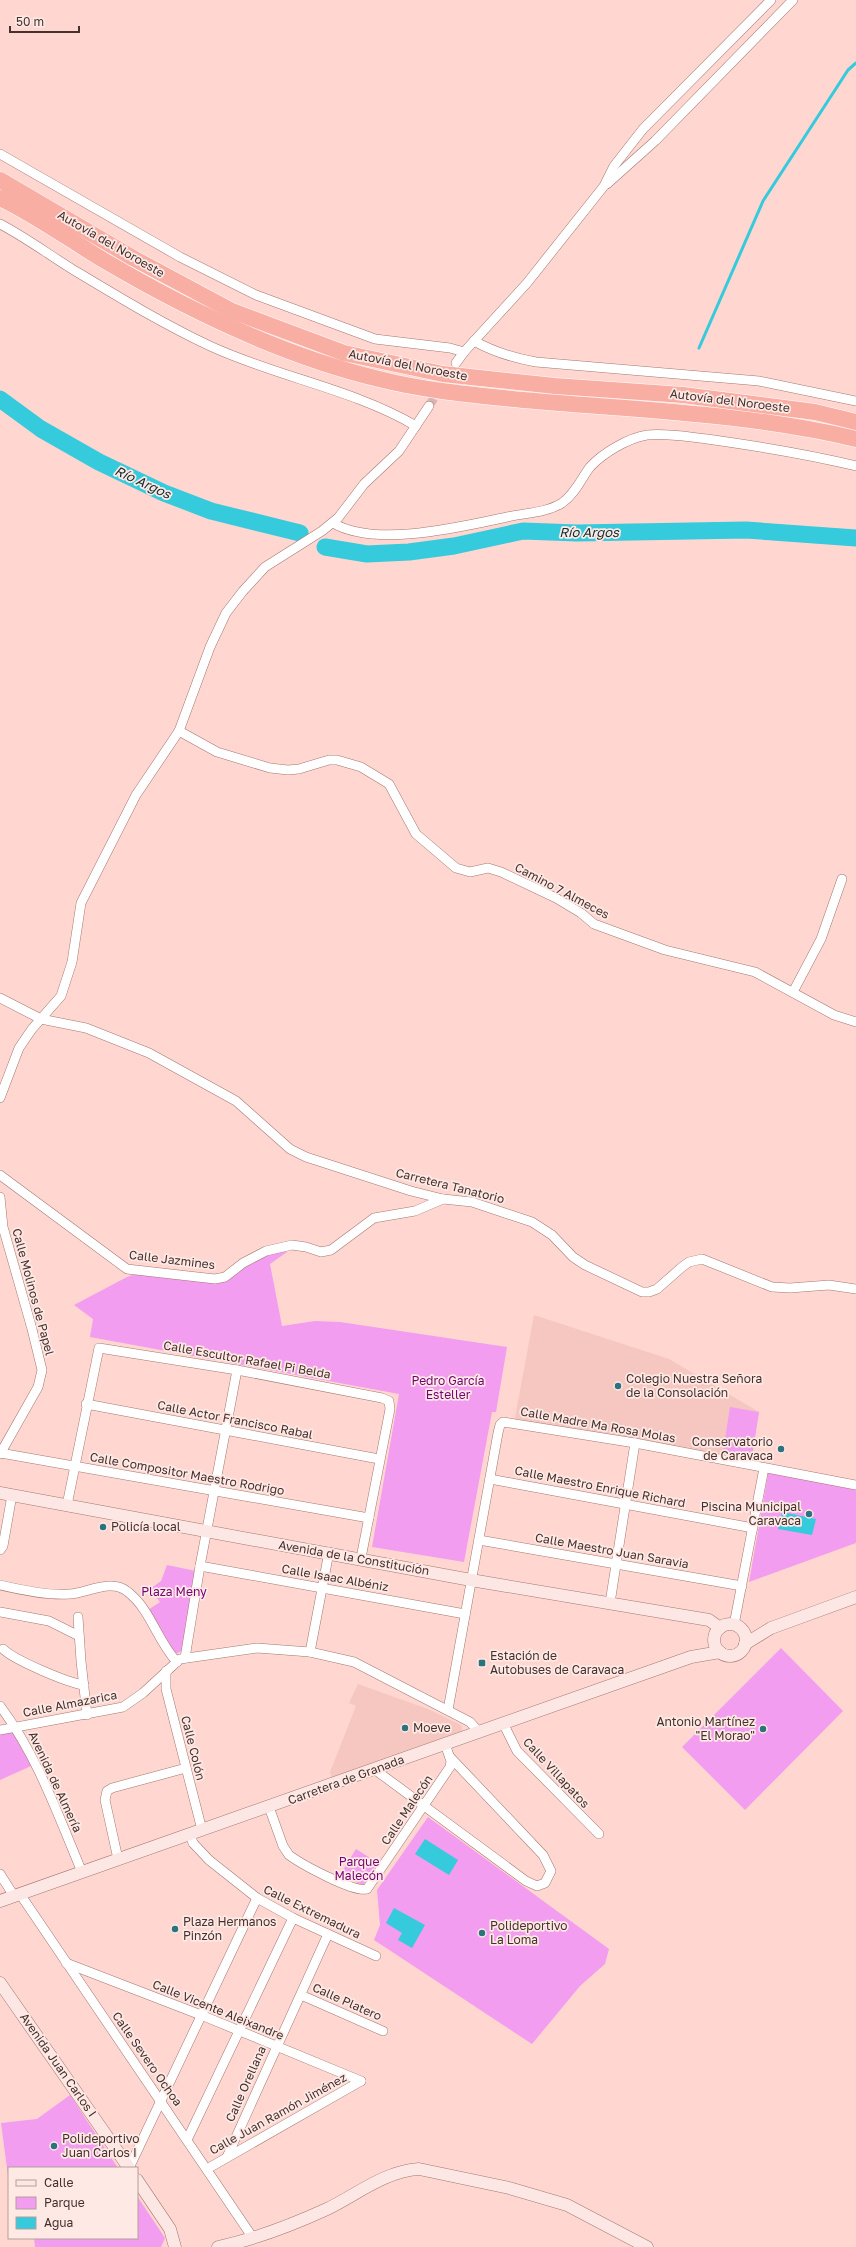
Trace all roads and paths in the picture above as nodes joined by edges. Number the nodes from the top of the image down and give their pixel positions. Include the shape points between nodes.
1 (771, 0) edge
2 (793, 0) edge
3 (0, 154) edge
4 (0, 180) edge
5 (604, 186) junction
6 (0, 198) edge
7 (0, 224) edge
8 (474, 341) junction
9 (464, 352) junction
10 (456, 363) dead end
11 (856, 401) edge
12 (429, 406) tunnel mouth
13 (856, 422) edge
14 (416, 426) junction
15 (856, 439) edge
16 (856, 466) edge
17 (333, 523) junction
18 (179, 731) junction
19 (842, 879) dead end
20 (793, 992) junction
21 (0, 998) edge
22 (41, 1019) junction
23 (856, 1022) edge
24 (0, 1098) edge
25 (0, 1175) edge
26 (12, 1183) junction
27 (0, 1197) edge
28 (443, 1199) junction
29 (1, 1224) edge
30 (0, 1240) edge
31 (11, 1257) junction
32 (856, 1289) edge
33 (237, 1370) junction
34 (86, 1404) junction
35 (226, 1431) junction
36 (636, 1443) junction
37 (1, 1450) edge
38 (379, 1459) junction
39 (75, 1466) junction
40 (764, 1468) junction
41 (490, 1479) junction
42 (856, 1485) edge
43 (215, 1492) junction
44 (0, 1493) edge
45 (12, 1495) junction
46 (626, 1504) junction
47 (67, 1505) junction
48 (369, 1518) junction
49 (753, 1528) junction
50 (207, 1531) junction
51 (479, 1540) junction
52 (0, 1550) edge
53 (328, 1552) junction
54 (361, 1558) junction
55 (616, 1564) junction
56 (200, 1566) junction
57 (471, 1580) junction
58 (0, 1585) edge
59 (742, 1586) junction
60 (322, 1588) junction
61 (856, 1597) edge
62 (610, 1603) junction
63 (0, 1612) edge
64 (465, 1614) junction
65 (78, 1617) dead end
66 (720, 1628) junction
67 (739, 1628) junction
68 (771, 1628) junction
69 (79, 1636) junction
70 (745, 1644) junction
71 (717, 1648) junction
72 (3, 1649) dead end
73 (310, 1652) junction
74 (181, 1660) junction
75 (166, 1672) junction
76 (84, 1685) junction
77 (0, 1706) edge
78 (448, 1710) junction
79 (88, 1715) junction
80 (503, 1723) junction
81 (16, 1727) junction
82 (0, 1730) edge
83 (479, 1732) junction
84 (444, 1744) junction
85 (450, 1757) junction
86 (186, 1768) junction
87 (459, 1768) junction
88 (374, 1769) junction
89 (449, 1769) junction
90 (424, 1806) junction
91 (269, 1807) junction
92 (202, 1830) junction
93 (190, 1834) junction
94 (598, 1834) dead end
95 (118, 1859) junction
96 (82, 1872) junction
97 (0, 1874) edge
98 (17, 1895) junction
99 (257, 1898) junction
100 (0, 1901) edge
101 (293, 1918) junction
102 (328, 1934) junction
103 (376, 1956) dead end
104 (66, 1963) junction
105 (0, 1983) edge
106 (301, 1995) junction
107 (200, 2015) junction
108 (238, 2031) junction
109 (383, 2031) dead end
110 (277, 2046) junction
111 (361, 2081) joint
112 (160, 2100) junction
113 (187, 2140) junction
114 (227, 2157) junction
115 (128, 2167) edge
116 (129, 2167) edge
117 (207, 2169) junction
118 (138, 2181) edge
119 (253, 2238) junction
120 (175, 2247) edge
121 (218, 2247) edge
122 (647, 2247) edge

1 - 5 street via 644,129 614,166
2 - 5 street via 655,141
3 - 9 street via 167,250 256,295 374,339
4 - 13 highway, Autovía del Noroeste via 133,258 232,311 344,353 443,374 555,386 683,395 815,412
5 - 8 street via 528,283
6 - 15 highway, Autovía del Noroeste via 107,262 209,317 320,362 372,378 445,392 690,413 811,429
7 - 14 street via 116,295 209,345 256,366 354,398 399,416
8 - 9 street
8 - 11 street via 491,351 536,362 759,381
9 - 10 street
12 - 14 street
14 - 17 street via 395,456 364,484
16 - 17 street via 759,446 663,434 630,441 604,455 590,467 569,497 549,509 451,530 356,533
17 - 18 street via 265,567 233,603 217,630
18 - 20 street, Camino 7 Almeces via 217,752 257,765 299,769 329,760 349,762 389,784 416,834 456,868 470,872 488,868 556,898 594,924 665,950 755,972
18 - 22 street via 136,795 124,816 117,837 90,882 81,903 72,962 62,996
19 - 20 street via 821,940
20 - 23 street, Camino 7 Almeces via 838,1017
21 - 22 street, Carretera Tanatorio
22 - 24 street via 19,1048
22 - 28 street, Carretera Tanatorio via 86,1028 149,1052 236,1101 290,1149 306,1157
25 - 26 street, Calle Jazmines
26 - 27 street
26 - 28 street, Calle Jazmines via 126,1269 215,1279 225,1277 243,1263 266,1251 292,1245 321,1252 331,1250 374,1218 415,1211
27 - 29 street, Calle Molinos de Papel
28 - 32 street, Carretera Tanatorio via 472,1202 532,1222 552,1235 573,1257 585,1265 642,1292 657,1289 682,1266 702,1259 772,1287 829,1286
29 - 31 street, Calle Molinos de Papel
30 - 31 street
31 - 37 street, Calle Molinos de Papel via 32,1329 42,1376
33 - 34 street, Calle Escultor Rafael Pi Belda via 99,1348
33 - 35 street
33 - 38 street, Calle Escultor Rafael Pi Belda via 389,1401 390,1409
34 - 35 street, Calle Actor Francisco Rabal
34 - 39 street
35 - 38 street, Calle Actor Francisco Rabal
35 - 43 street
36 - 40 street, Calle Madre Mª Rosa Molas
36 - 41 street, Calle Madre Mª Rosa Molas via 514,1422 502,1423 498,1432
36 - 46 street
37 - 39 street, Calle Compositor Maestro Rodrigo
38 - 48 street
39 - 43 street, Calle Compositor Maestro Rodrigo
39 - 47 street
40 - 42 street, Calle Madre Mª Rosa Molas
40 - 49 street
41 - 46 street, Calle Maestro Enrique Richard
41 - 51 street
43 - 48 street, Calle Compositor Maestro Rodrigo
43 - 50 street
44 - 45 street, Avenida de la Constitución
45 - 47 street, Avenida de la Constitución
45 - 52 street via 3,1546
46 - 49 street, Calle Maestro Enrique Richard
46 - 55 street
47 - 50 street, Avenida de la Constitución
48 - 54 street
49 - 59 street
50 - 53 street, Avenida de la Constitución
50 - 56 street
51 - 55 street, Calle Maestro Juan Saravia
51 - 57 street
53 - 54 street, Avenida de la Constitución
53 - 60 street
54 - 57 street, Avenida de la Constitución
55 - 59 street, Calle Maestro Juan Saravia
55 - 62 street
56 - 60 street, Calle Isaac Albéniz
56 - 74 street
57 - 62 street, Avenida de la Constitución
57 - 64 street
58 - 74 street via 69,1595 107,1587 122,1588 144,1608 167,1650
59 - 67 street
60 - 64 street, Calle Isaac Albéniz
60 - 73 street
61 - 68 street, Carretera de Granada
62 - 66 street, Avenida de la Constitución via 709,1620
63 - 69 street via 49,1621
64 - 78 street
65 - 69 street
66 - 67 street, Carretera de Granada
66 - 71 street via 715,1634
67 - 68 street, Carretera de Granada
67 - 70 street
68 - 70 street, Carretera de Granada
69 - 76 street
70 - 71 street, Carretera de Granada via 740,1653 730,1656
71 - 80 street, Carretera de Granada
72 - 76 street via 16,1659 69,1682
73 - 74 street via 257,1648
73 - 78 street via 354,1662
74 - 75 street, Calle Almazarica
75 - 79 street, Calle Almazarica via 123,1707
75 - 86 street, Calle Colón via 166,1689
76 - 79 street
77 - 81 street, Avenida de Almería
78 - 83 street via 470,1722
79 - 81 street, Calle Almazarica
80 - 83 street, Carretera de Granada
80 - 94 street, Calle Villapatos via 517,1751
81 - 82 street, Calle Almazarica
81 - 96 street, Avenida de Almería via 36,1764
83 - 84 street, Carretera de Granada
84 - 85 street, Calle Malecón
84 - 88 street, Carretera de Granada
85 - 87 street
85 - 89 street, Calle Malecón
86 - 92 street, Calle Colón
86 - 95 street via 112,1788 106,1793 105,1800
87 - 89 street
87 - 90 street via 543,1855 550,1867 548,1880 537,1886 526,1881
88 - 90 street
88 - 91 street, Carretera de Granada
89 - 90 street, Calle Malecón
90 - 91 street, Calle Malecón via 372,1883 363,1890 289,1855 283,1846
91 - 92 street, Carretera de Granada
92 - 93 street, Carretera de Granada
93 - 95 street, Carretera de Granada
93 - 99 street, Calle Extremadura via 193,1843 209,1860
95 - 96 street, Carretera de Granada
96 - 98 street, Carretera de Granada
97 - 98 street, Calle Severo Ochoa
98 - 100 street, Carretera de Granada
98 - 104 street, Calle Severo Ochoa
99 - 101 street, Calle Extremadura
99 - 107 street
101 - 102 street, Calle Extremadura
101 - 108 street
102 - 103 street, Calle Extremadura
102 - 106 street, Calle Orellana
104 - 107 street, Calle Vicente Aleixandre
104 - 112 street, Calle Severo Ochoa
105 - 115 street, Avenida Juan Carlos I
106 - 109 street, Calle Platero
106 - 110 street, Calle Orellana
107 - 108 street, Calle Vicente Aleixandre
107 - 112 street
108 - 110 street, Calle Vicente Aleixandre
108 - 113 street
110 - 111 street, Calle Vicente Aleixandre
110 - 114 street, Calle Orellana
111 - 114 street, Calle Juan Ramón Jiménez
112 - 113 street, Calle Severo Ochoa
112 - 116 street
113 - 117 street, Calle Severo Ochoa
114 - 117 street, Calle Juan Ramón Jiménez
117 - 119 street, Calle Severo Ochoa
118 - 120 street via 170,2229
119 - 121 street
119 - 122 street via 318,2213 385,2178 419,2169 509,2188 567,2205

